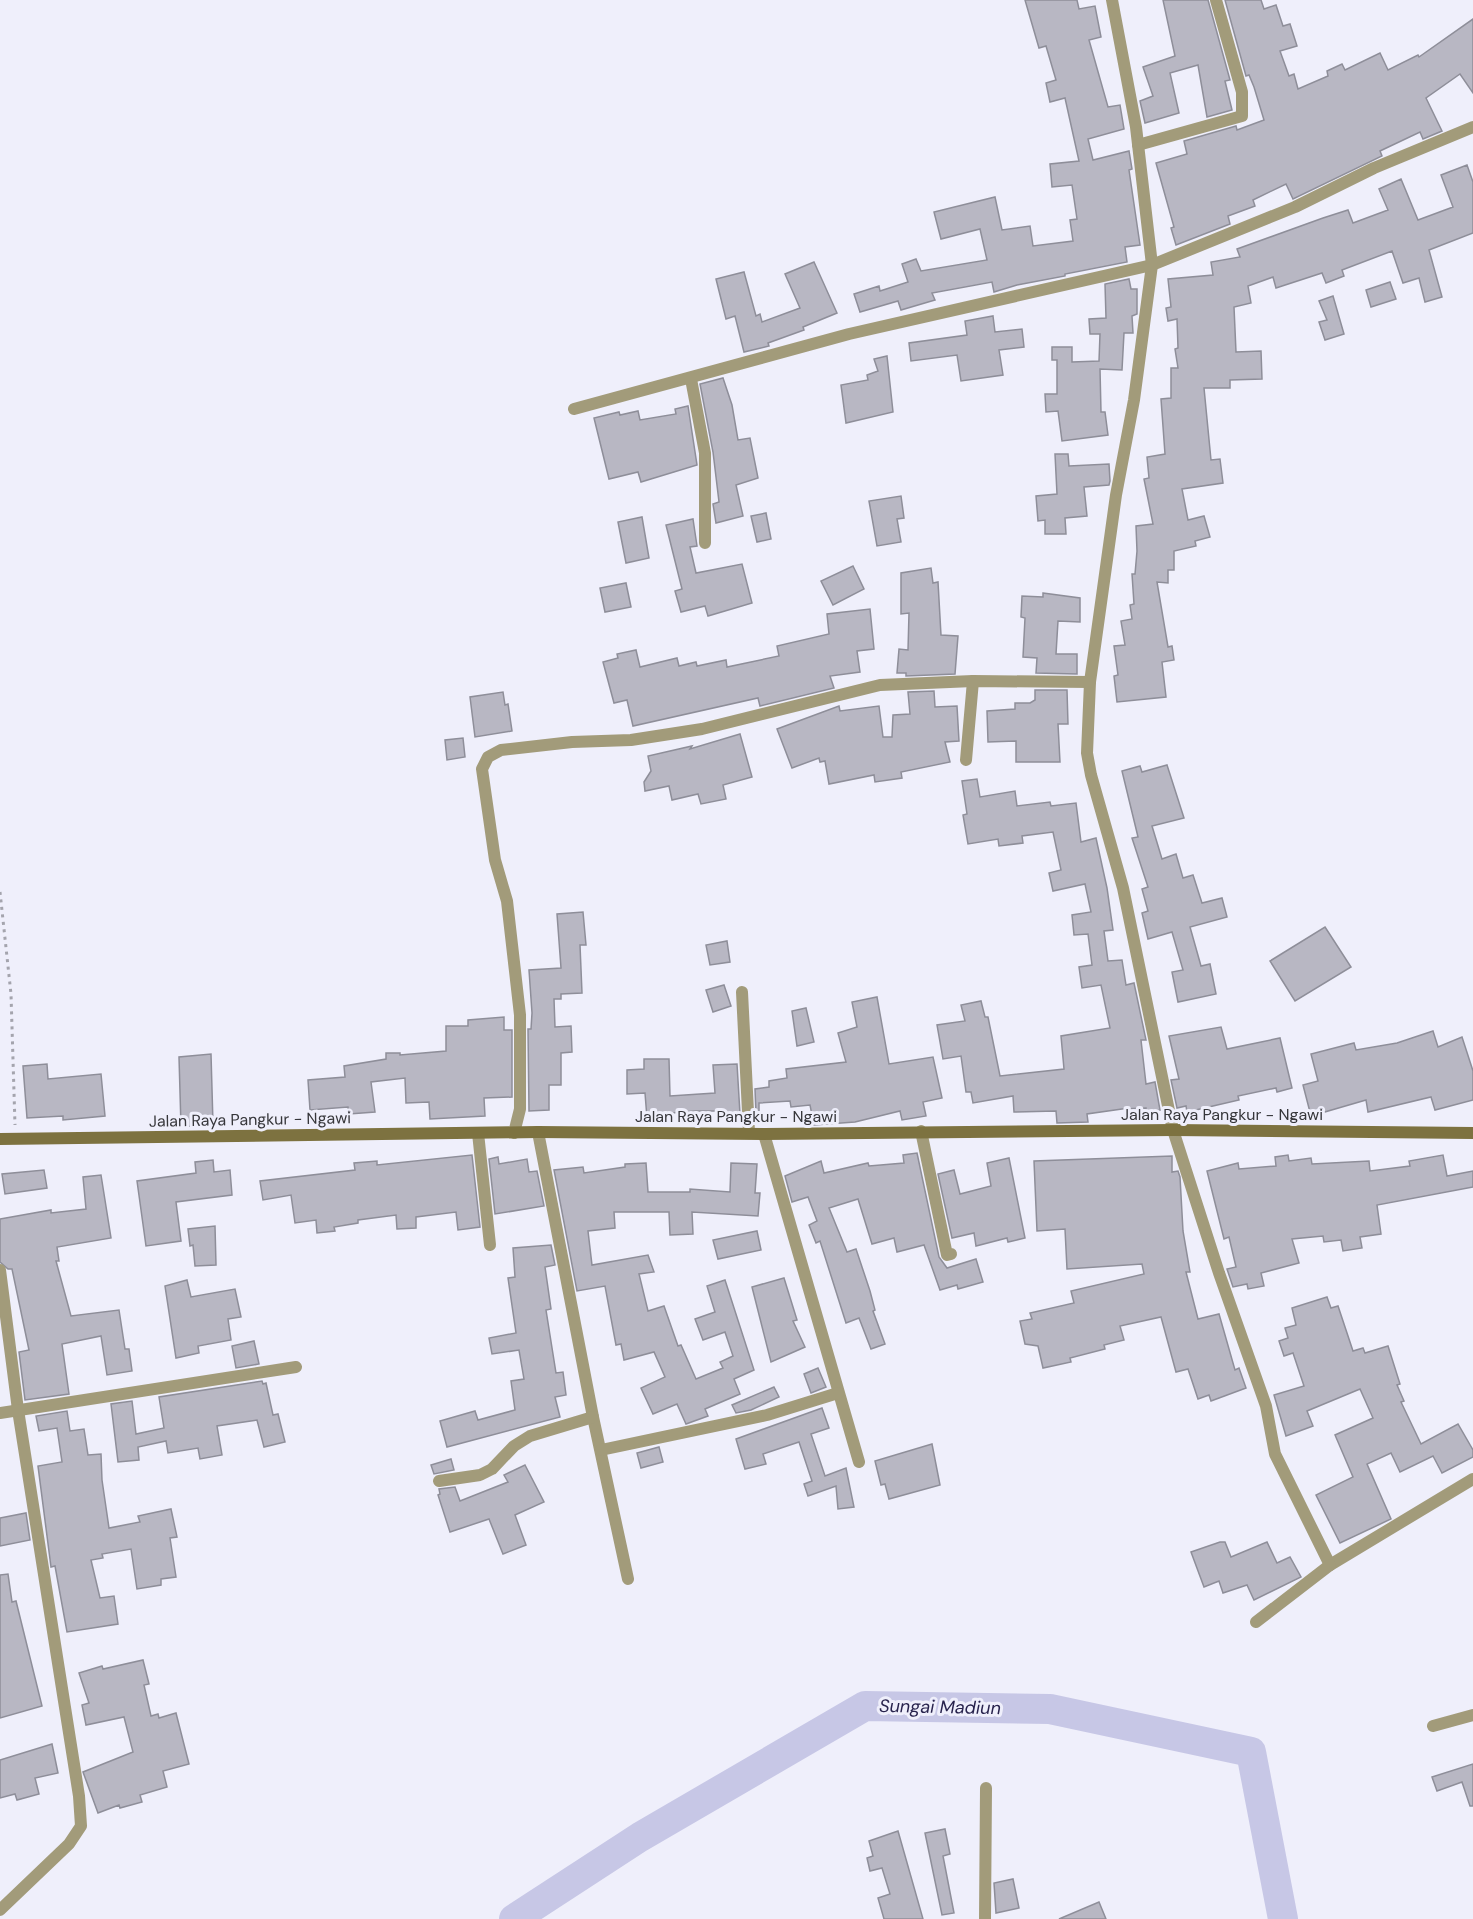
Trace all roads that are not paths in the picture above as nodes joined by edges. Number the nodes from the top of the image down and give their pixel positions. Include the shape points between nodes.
1 (1112, 0) edge
2 (1216, 0) edge
3 (1473, 127) edge
4 (1138, 145) junction
5 (1152, 265) junction
6 (691, 379) junction
7 (573, 410) dead end
8 (705, 543) dead end
9 (973, 681) junction
10 (1090, 682) junction
11 (966, 760) dead end
12 (742, 992) dead end
13 (1173, 1130) junction
14 (921, 1131) junction
15 (514, 1132) junction
16 (538, 1132) junction
17 (749, 1132) junction
18 (1473, 1132) edge
19 (478, 1133) junction
20 (764, 1134) junction
21 (0, 1139) edge
22 (490, 1245) dead end
23 (951, 1254) dead end
24 (0, 1270) edge
25 (296, 1367) dead end
26 (838, 1393) junction
27 (18, 1410) junction
28 (0, 1413) edge
29 (593, 1417) junction
30 (601, 1450) junction
31 (859, 1462) dead end
32 (1473, 1479) edge
33 (439, 1481) dead end
34 (1330, 1565) junction
35 (628, 1579) dead end
36 (1256, 1622) dead end
37 (1473, 1715) edge
38 (1433, 1726) dead end
39 (986, 1788) dead end
40 (0, 1910) edge
41 (985, 1919) edge

1 - 4 street
2 - 4 street via 1242,92 1242,116
3 - 5 street
4 - 5 street
5 - 6 street via 849,334
5 - 10 street
6 - 7 street
6 - 8 street via 705,453
9 - 10 street
9 - 11 street
9 - 15 street via 880,685 702,729 631,740 501,750 488,757 482,769 495,860 508,910 520,1015 520,1109
10 - 13 street via 1087,729 1091,775 1123,888
12 - 17 street
13 - 14 main road, Jalan Raya Pangkur - Ngawi
13 - 18 main road, Jalan Raya Pangkur - Ngawi
13 - 34 street via 1266,1406 1275,1454
14 - 20 main road, Jalan Raya Pangkur - Ngawi
14 - 23 street via 948,1255
15 - 16 main road, Jalan Raya Pangkur - Ngawi
15 - 19 main road, Jalan Raya Pangkur - Ngawi
16 - 17 main road, Jalan Raya Pangkur - Ngawi
16 - 29 street
17 - 20 main road, Jalan Raya Pangkur - Ngawi
19 - 21 main road, Jalan Raya Pangkur - Ngawi
19 - 22 street
20 - 26 street
24 - 27 street
25 - 27 street
26 - 30 street via 767,1416
26 - 31 street
27 - 28 street
27 - 40 street via 81,1826 69,1844
29 - 30 street
29 - 33 street via 530,1436 480,1475
30 - 35 street
32 - 34 street
34 - 36 street
37 - 38 street
39 - 41 street

